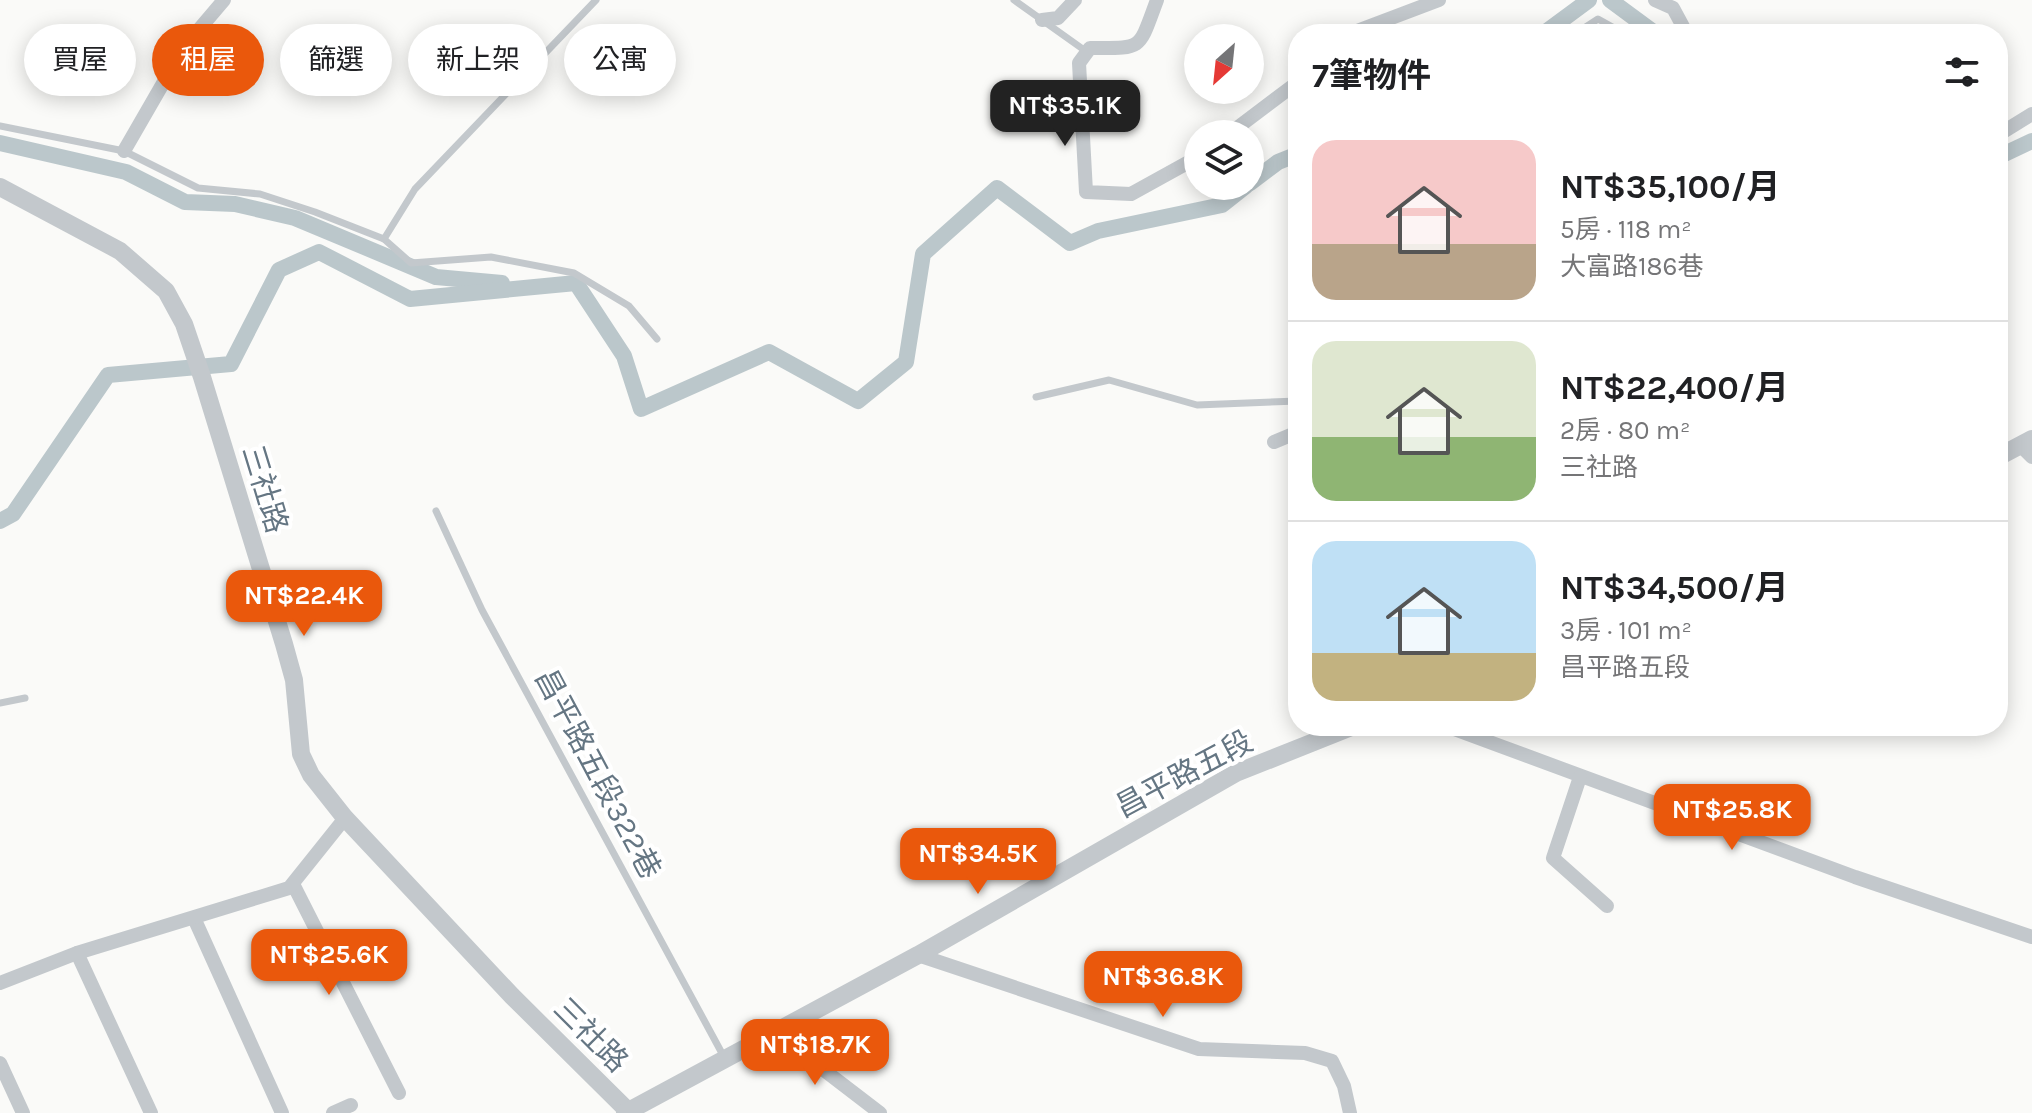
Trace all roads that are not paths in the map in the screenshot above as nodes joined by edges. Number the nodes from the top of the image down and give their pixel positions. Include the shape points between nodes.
1 (224, 0) edge
2 (596, 0) edge
3 (1014, 0) edge
4 (1075, 0) edge
5 (1157, 0) edge
6 (1439, 0) edge
7 (1655, 0) edge
8 (1674, 4) edge
9 (1042, 20) junction
10 (1375, 24) edge
11 (1683, 24) edge
12 (1087, 52) junction
13 (1288, 90) edge
14 (2032, 114) edge
15 (1248, 120) edge
16 (0, 126) edge
17 (2008, 129) edge
18 (124, 151) junction
19 (1184, 165) edge
20 (0, 187) edge
21 (384, 239) junction
22 (657, 339) dead end
23 (1036, 397) dead end
24 (1288, 401) edge
25 (1288, 436) edge
26 (1274, 442) dead end
27 (2028, 447) edge
28 (2008, 454) edge
29 (436, 511) dead end
30 (25, 698) dead end
31 (0, 703) edge
32 (1329, 736) edge
33 (1472, 736) edge
34 (1580, 777) junction
35 (345, 818) junction
36 (293, 884) junction
37 (1607, 906) dead end
38 (194, 918) junction
39 (2032, 937) edge
40 (77, 953) junction
41 (918, 955) junction
42 (0, 983) edge
43 (773, 1031) junction
44 (724, 1057) junction
45 (0, 1063) edge
46 (399, 1093) dead end
47 (351, 1105) dead end
48 (626, 1112) edge
49 (23, 1113) edge
50 (151, 1113) edge
51 (282, 1113) edge
52 (333, 1113) edge
53 (880, 1113) edge
54 (1350, 1113) edge

1 - 18 street via 184,47
2 - 21 lane via 415,189
3 - 9 lane
4 - 9 street via 1058,18
5 - 12 street via 1142,42 1132,48
6 - 10 street
7 - 8 street
8 - 11 street
9 - 12 lane
12 - 19 street via 1079,63 1086,192 1131,194
13 - 15 street
14 - 17 street
16 - 18 lane
18 - 21 lane via 198,188 260,194
20 - 35 street, 三社路 via 120,251 166,291 202,377 284,644 294,680 301,754
21 - 22 lane via 411,263 491,257 574,273 629,306
23 - 24 lane via 1109,380 1197,405
25 - 26 street
27 - 28 street
29 - 44 lane, 昌平路五段322巷 via 482,610
30 - 31 lane
32 - 41 street, 昌平路五段 via 1236,773
33 - 34 street
34 - 37 street via 1553,858
34 - 39 street
35 - 36 street
35 - 48 street, 三社路
36 - 38 street
36 - 46 street
38 - 40 street
38 - 51 street
40 - 42 street
40 - 50 street
41 - 43 street, 昌平路五段
41 - 54 street via 1199,1049 1305,1053 1332,1061
43 - 44 street, 昌平路五段
43 - 53 street
44 - 48 street, 昌平路五段
45 - 49 street
47 - 52 street

